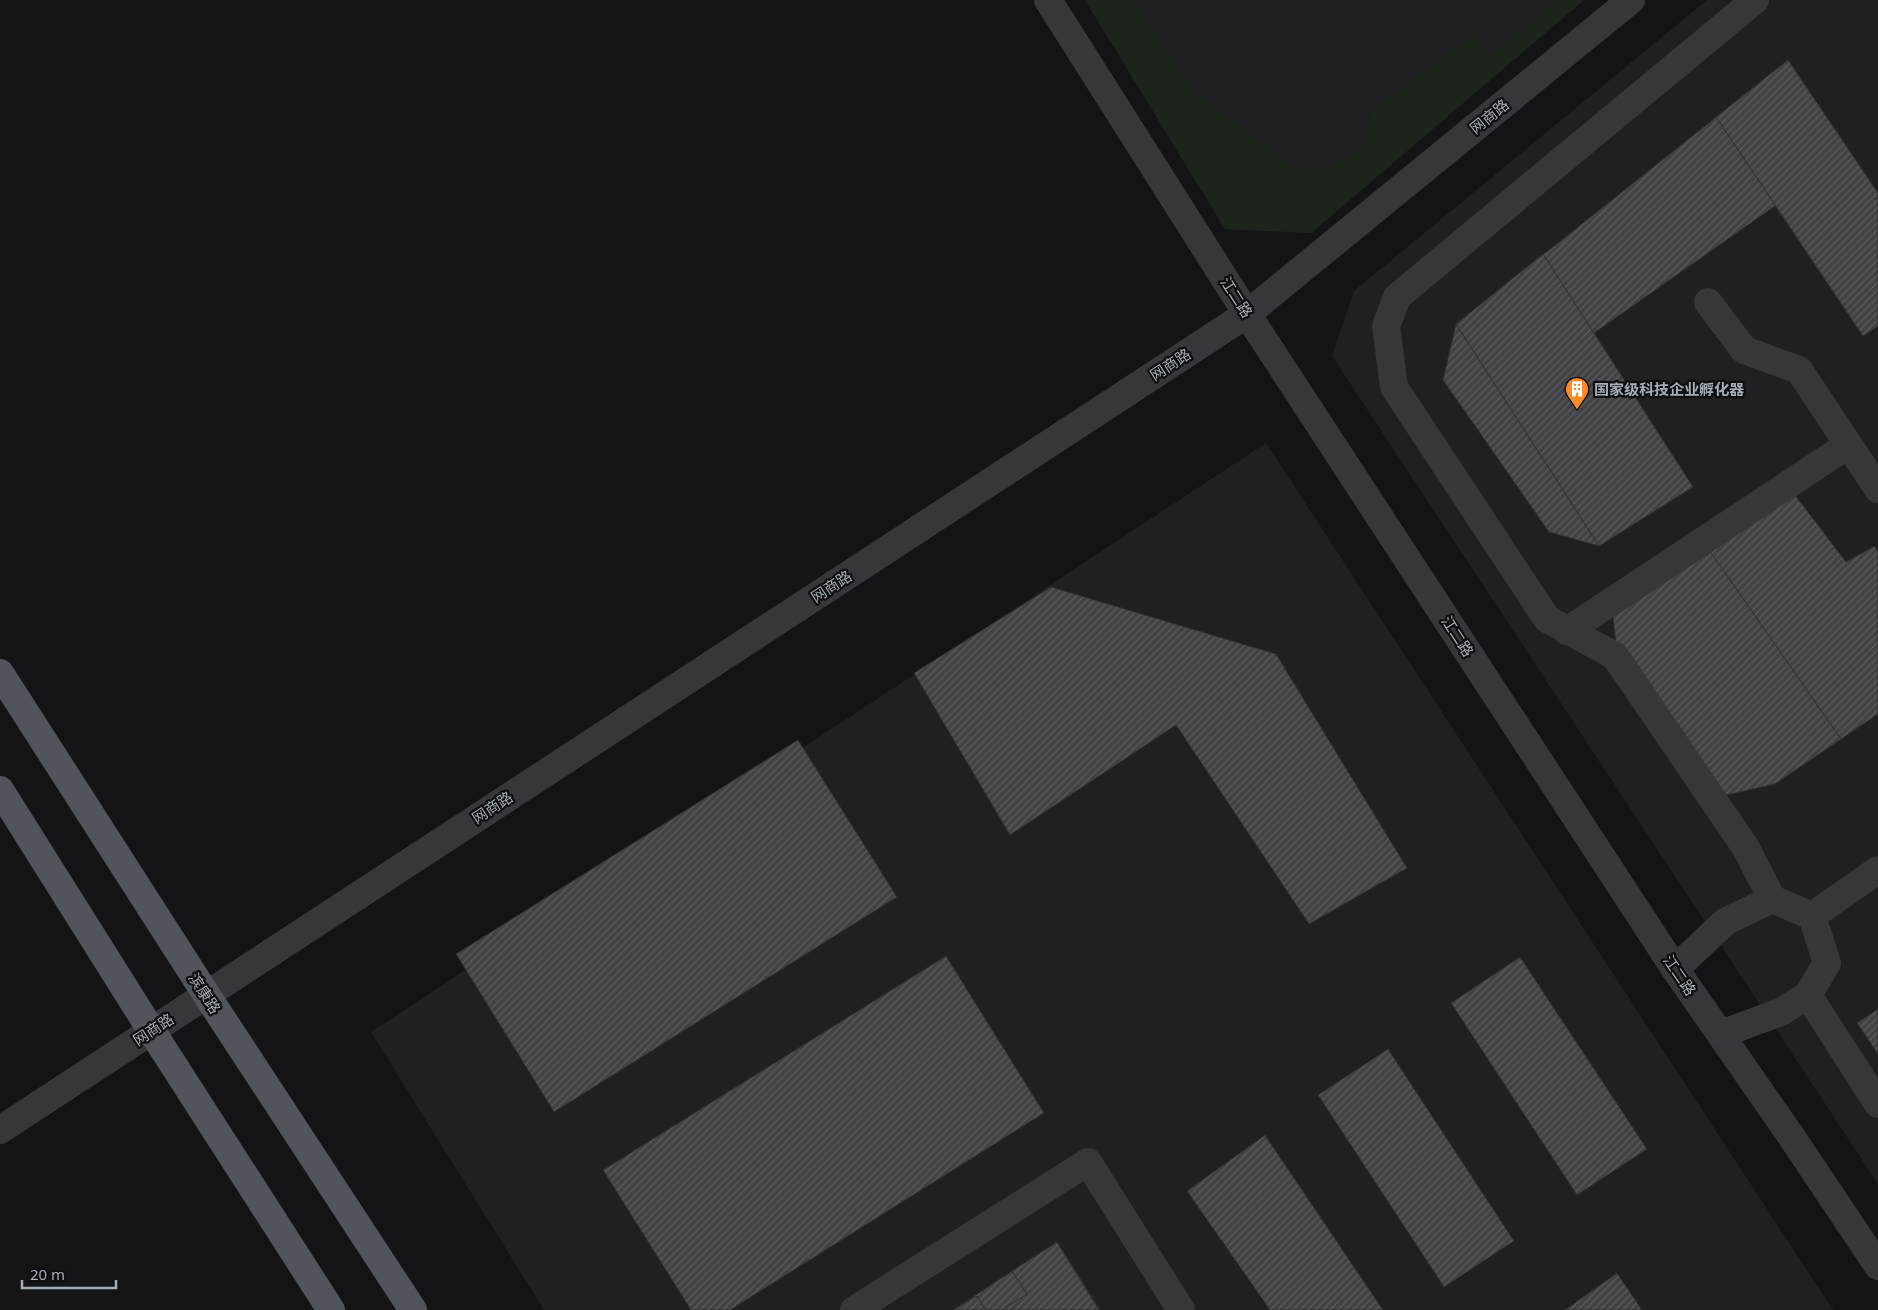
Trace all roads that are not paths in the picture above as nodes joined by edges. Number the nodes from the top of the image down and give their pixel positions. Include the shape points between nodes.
1 (1048, 0) edge
2 (1631, 0) edge
3 (1755, 0) edge
4 (1708, 302) dead end
5 (1247, 314) junction
6 (1848, 445) junction
7 (1878, 489) edge
8 (1567, 631) junction
9 (0, 673) edge
10 (0, 790) edge
11 (1878, 870) edge
12 (1772, 899) junction
13 (1812, 916) junction
14 (1675, 969) junction
15 (206, 994) junction
16 (1808, 995) junction
17 (151, 1030) junction
18 (1721, 1034) junction
19 (1878, 1104) edge
20 (0, 1130) edge
21 (1878, 1266) edge
22 (331, 1310) edge
23 (413, 1310) edge
24 (854, 1310) edge
25 (1181, 1310) edge

1 - 5 street, 江二路
2 - 5 street, 网商路
3 - 8 street via 1397,297 1386,326 1394,388 1547,619
4 - 6 street via 1744,350 1799,370
5 - 14 street, 江二路
5 - 15 street, 网商路
6 - 7 street
6 - 8 street
8 - 12 street via 1615,656 1746,848
9 - 15 main road, 滨康路
10 - 17 main road
11 - 13 street
12 - 13 street
12 - 14 street via 1725,922
13 - 16 street via 1827,963
14 - 18 street, 江二路
15 - 17 street, 网商路
15 - 23 main road, 滨康路
16 - 18 street via 1781,1012
16 - 19 street
17 - 20 street, 网商路
17 - 22 main road
18 - 21 street, 江二路
24 - 25 street via 1088,1162

